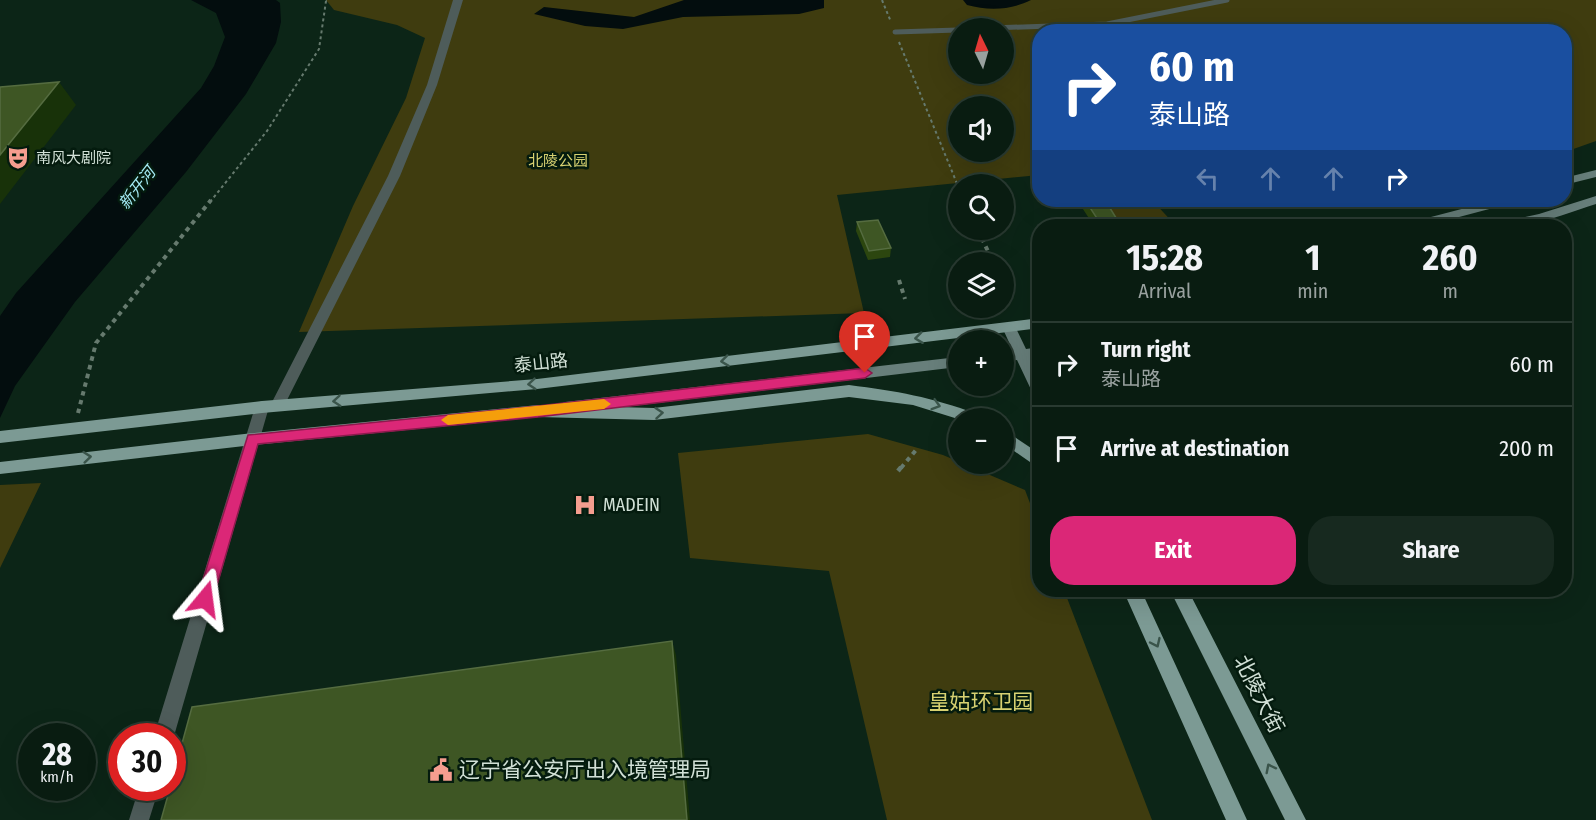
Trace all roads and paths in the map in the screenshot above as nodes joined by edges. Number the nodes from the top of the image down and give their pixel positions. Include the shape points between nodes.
1 (324, 0) edge
2 (458, 0) edge
3 (882, 0) edge
4 (1227, 0) edge
5 (1107, 24) edge
6 (1014, 27) edge
7 (1032, 27) edge
8 (948, 30) edge
9 (895, 32) junction
10 (1596, 173) edge
11 (953, 174) edge
12 (1572, 180) edge
13 (1596, 200) edge
14 (1482, 207) edge
15 (1438, 219) edge
16 (1532, 219) edge
17 (899, 280) dead end
18 (905, 299) dead end
19 (1032, 324) edge
20 (1009, 327) junction
21 (1032, 353) edge
22 (1022, 355) junction
23 (1014, 356) edge
24 (948, 363) edge
25 (1032, 377) edge
26 (269, 407) junction
27 (948, 409) edge
28 (538, 411) junction
29 (74, 428) junction
30 (0, 437) edge
31 (253, 439) junction
32 (1014, 444) edge
33 (916, 450) dead end
34 (1032, 457) edge
35 (0, 468) edge
36 (898, 471) dead end
37 (1135, 597) edge
38 (1183, 597) edge
39 (168, 723) edge
40 (145, 801) edge
41 (139, 820) edge
42 (1238, 820) edge
43 (1296, 820) edge

1 - 29 path via 320,49 267,131 96,343
2 - 26 street via 432,85 394,176
3 - 9 path
4 - 5 lane
6 - 7 lane
8 - 9 lane
9 - 11 path
10 - 12 main road
13 - 16 main road
14 - 15 main road
17 - 18 path
19 - 20 main road, 泰山路
20 - 22 main road
20 -> 26 main road, 泰山路 via 537,384
21 - 22 main road
22 - 23 main road
22 - 25 main road
24 - 28 main road
26 - 29 main road, 泰山路
26 - 31 street
28 -> 27 main road via 654,414 849,391 913,399
28 - 31 main road
29 - 30 main road, 泰山路
35 -> 31 main road
31 - 39 street
32 - 34 main road
33 - 36 path
37 -> 42 main road
43 -> 38 main road, 北陵大街
40 - 41 street

